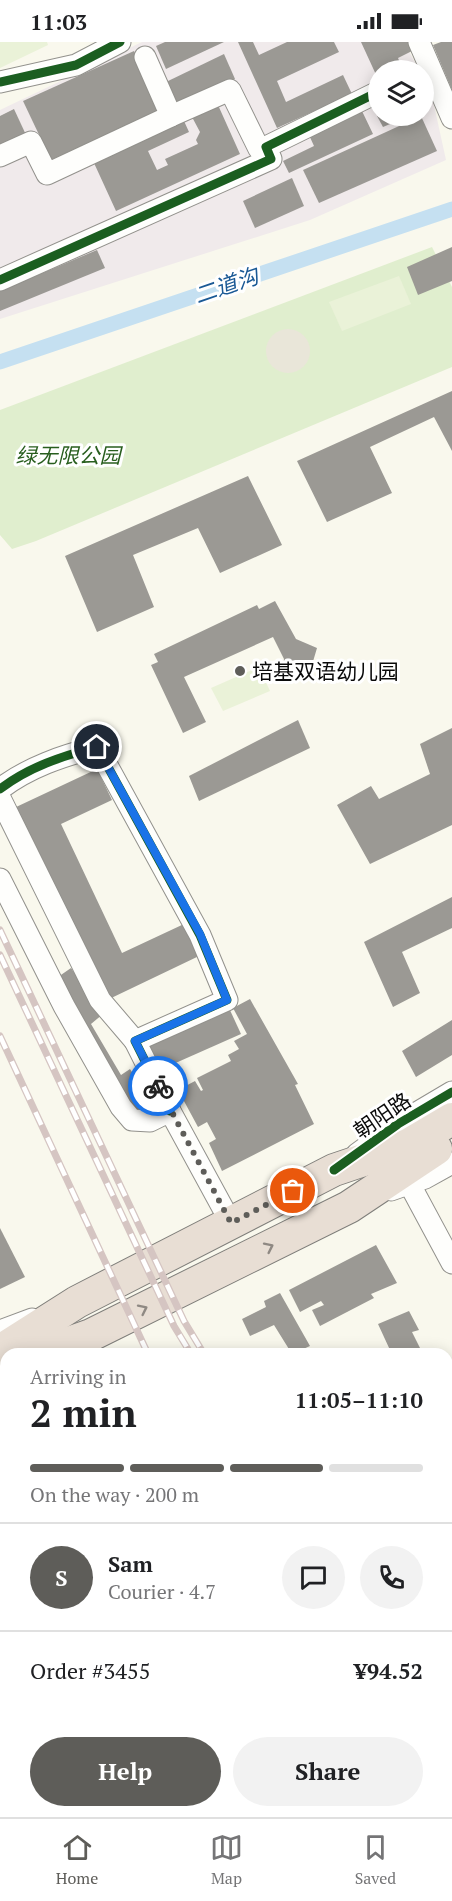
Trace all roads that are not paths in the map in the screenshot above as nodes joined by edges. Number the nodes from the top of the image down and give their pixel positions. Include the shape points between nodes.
1 (120, 42) edge
2 (419, 42) edge
3 (145, 57) dead end
4 (424, 60) edge
5 (0, 82) edge
6 (434, 83) edge
7 (368, 97) edge
8 (171, 116) junction
9 (452, 118) edge
10 (266, 147) junction
11 (0, 156) edge
12 (0, 280) edge
13 (0, 789) edge
14 (0, 798) edge
15 (0, 879) edge
16 (135, 1041) junction
17 (452, 1092) edge
18 (170, 1111) junction
19 (452, 1119) edge
20 (452, 1139) edge
21 (452, 1162) edge
22 (334, 1170) junction
23 (409, 1183) junction
24 (349, 1207) junction
25 (231, 1223) junction
26 (452, 1263) edge
27 (77, 1302) junction
28 (0, 1331) edge
29 (91, 1335) junction
30 (5, 1348) edge
31 (55, 1348) edge
32 (71, 1348) edge

1 - 5 street via 76,65
2 - 4 street
3 - 8 street
6 - 9 street
7 - 10 street
8 - 10 street via 230,90 260,149
8 - 11 street via 47,174 31,142
10 - 12 street via 271,159
13 - 16 street via 18,776 63,756 97,747 200,934 227,1000
14 - 16 street via 100,1000
15 - 18 street via 64,1006 121,1107 132,1120 150,1121
16 - 18 street
17 - 22 street, 朝阳路 via 398,1124
18 - 25 street
19 - 22 highway, 朝阳路 via 408,1145
20 - 24 highway
21 - 23 street
22 - 25 highway, 朝阳路
23 - 24 street
23 - 26 street
29 -> 24 highway
25 - 27 highway, 朝阳路
27 - 28 street, 朝阳路
27 - 30 highway, 朝阳路
29 - 31 highway
29 - 32 street

